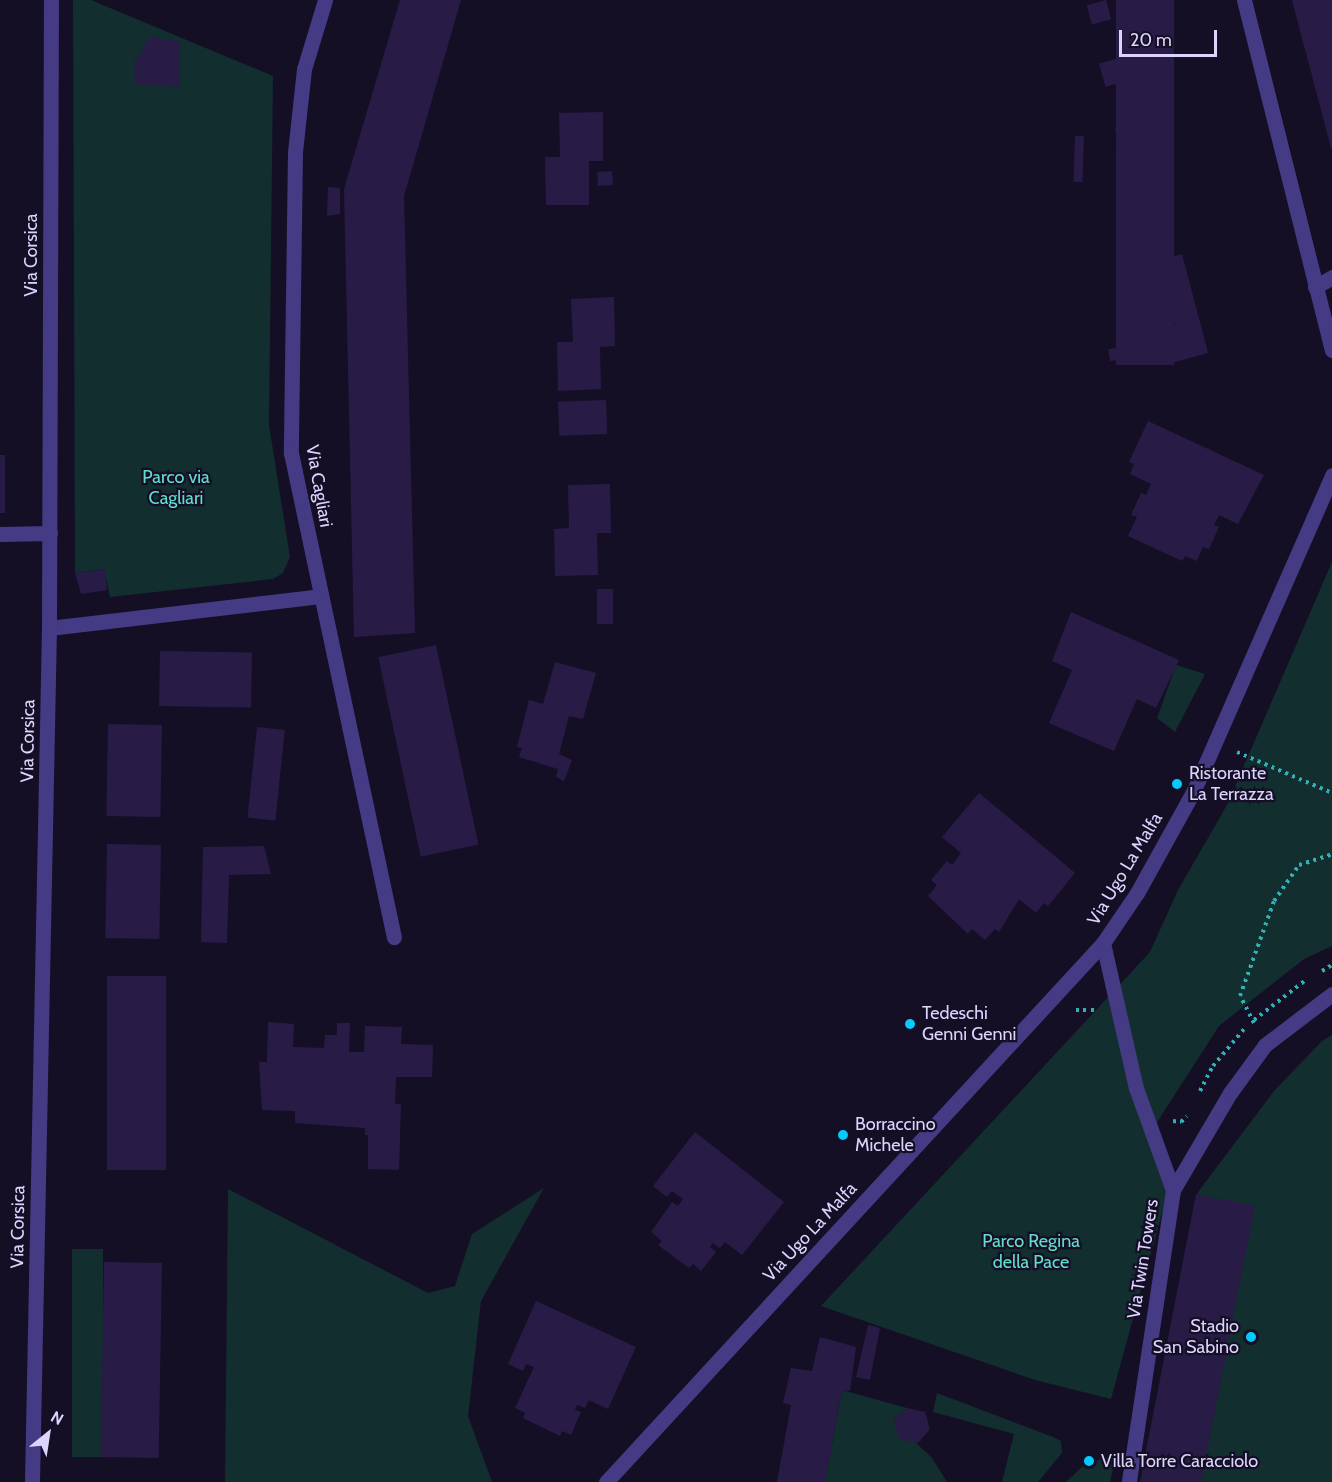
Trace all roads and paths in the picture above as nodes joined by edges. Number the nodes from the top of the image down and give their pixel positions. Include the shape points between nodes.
1 (51, 0) edge
2 (325, 0) edge
3 (1244, 0) edge
4 (1332, 277) edge
5 (1314, 287) junction
6 (1332, 350) edge
7 (1332, 475) edge
8 (50, 533) junction
9 (0, 534) edge
10 (320, 596) junction
11 (49, 628) junction
12 (1217, 742) junction
13 (1332, 793) edge
14 (1332, 848) edge
15 (1331, 854) edge
16 (394, 937) dead end
17 (1103, 943) junction
18 (1332, 965) edge
19 (1332, 994) edge
20 (1070, 1012) dead end
21 (1100, 1015) dead end
22 (1253, 1021) junction
23 (1265, 1045) junction
24 (1199, 1094) dead end
25 (1190, 1112) dead end
26 (1170, 1121) dead end
27 (1173, 1190) junction
28 (32, 1482) edge
29 (606, 1482) edge
30 (1129, 1482) edge

1 - 8 street, Via Corsica
2 - 10 street, Via Cagliari via 304,69 295,152 291,441
3 - 5 street
4 - 5 street
5 - 6 street
7 - 12 street, Via Ugo La Malfa
8 - 9 street
8 - 11 street, Via Corsica
10 - 11 street
10 - 16 street, Via Cagliari
11 - 28 street, Via Corsica
12 - 13 path
12 - 17 street, Via Ugo La Malfa via 1137,893
14 - 15 path
15 - 22 path via 1299,865 1274,901 1240,996
17 - 27 street, Via Twin Towers via 1136,1088
17 - 29 street, Via Ugo La Malfa
18 - 22 path via 1287,991
19 - 23 street
20 - 21 path via 1091,1008
22 - 23 path
22 - 24 path via 1213,1066
23 - 27 street via 1230,1093
25 - 26 path via 1181,1122
27 - 30 street, Via Twin Towers

